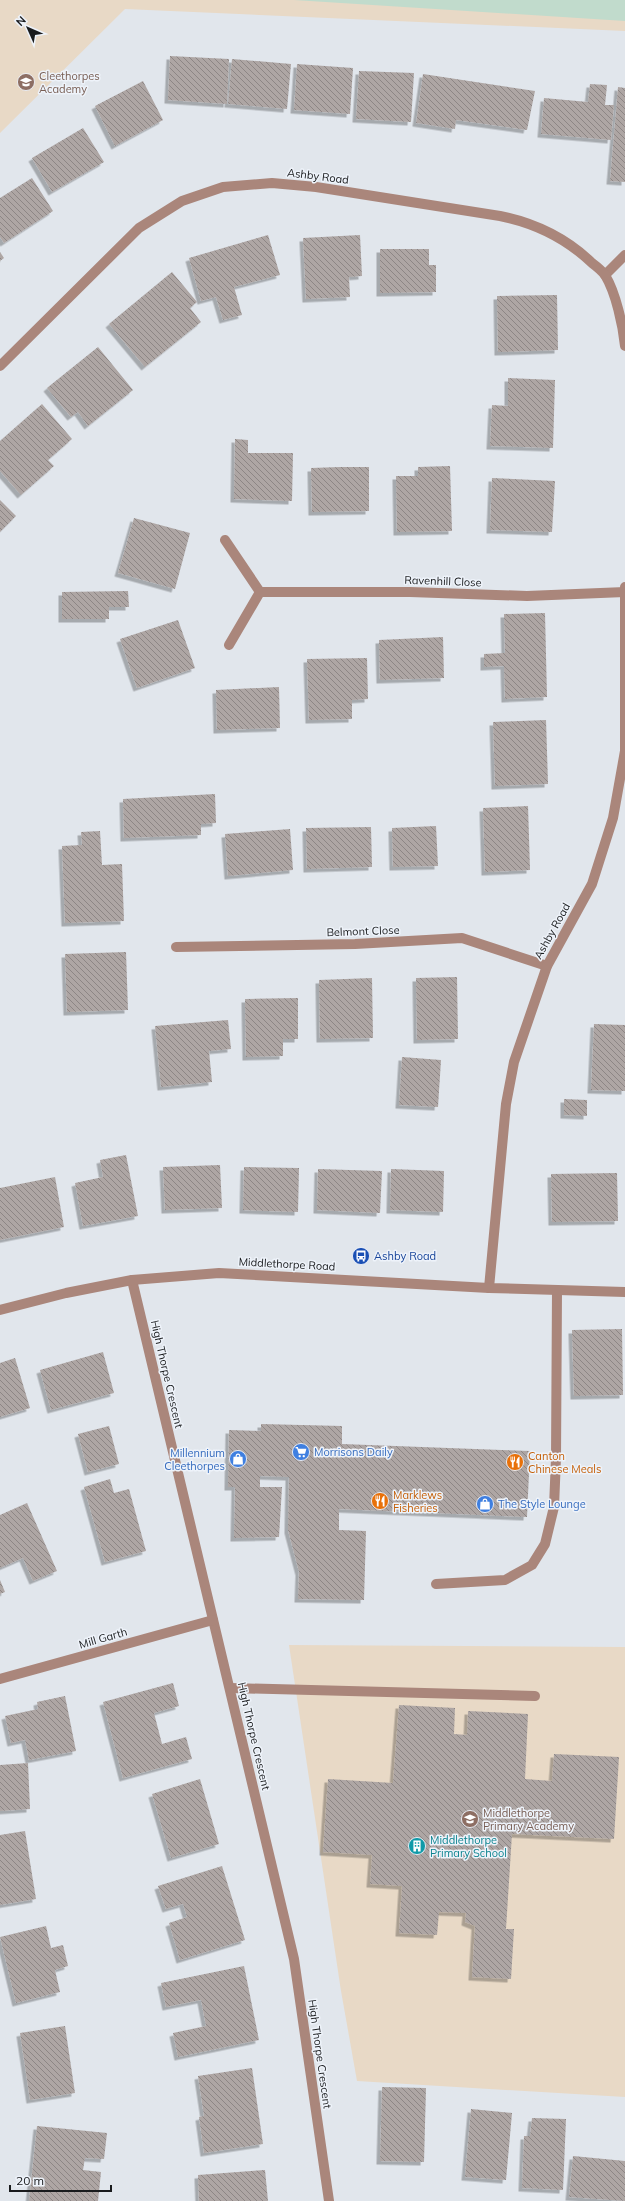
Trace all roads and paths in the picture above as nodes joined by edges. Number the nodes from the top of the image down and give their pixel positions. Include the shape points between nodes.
1 (625, 255) edge
2 (605, 275) junction
3 (625, 346) edge
4 (0, 366) edge
5 (225, 540) dead end
6 (625, 587) edge
7 (260, 592) junction
8 (625, 592) edge
9 (229, 645) dead end
10 (176, 947) dead end
11 (547, 966) junction
12 (132, 1280) junction
13 (489, 1288) junction
14 (557, 1291) junction
15 (625, 1292) edge
16 (0, 1310) edge
17 (436, 1584) dead end
18 (213, 1620) junction
19 (0, 1680) edge
20 (230, 1688) junction
21 (535, 1696) dead end
22 (329, 2201) edge

1 - 2 street
2 - 3 street, Ashby Road via 622,319
2 - 4 street, Ashby Road via 578,249 527,222 316,187 272,183 223,187 182,201 139,228
5 - 7 street
6 - 8 street, Ashby Road
7 - 8 street, Ravenhill Close via 410,592 527,596
7 - 9 street
8 - 11 street, Ashby Road via 625,751 613,818 592,884
10 - 11 street, Belmont Close via 355,944 462,938
11 - 13 street, Ashby Road via 514,1062 506,1104
12 - 13 street, Middlethorpe Road via 219,1273
12 - 16 street, Middlethorpe Road
12 - 18 street, High Thorpe Crescent
13 - 14 street, Middlethorpe Road
14 - 15 street, Middlethorpe Road
14 - 17 street via 554,1507 545,1544 532,1565 505,1580
18 - 19 street, Mill Garth
18 - 20 street, High Thorpe Crescent
20 - 21 street
20 - 22 street, High Thorpe Crescent via 294,1959

